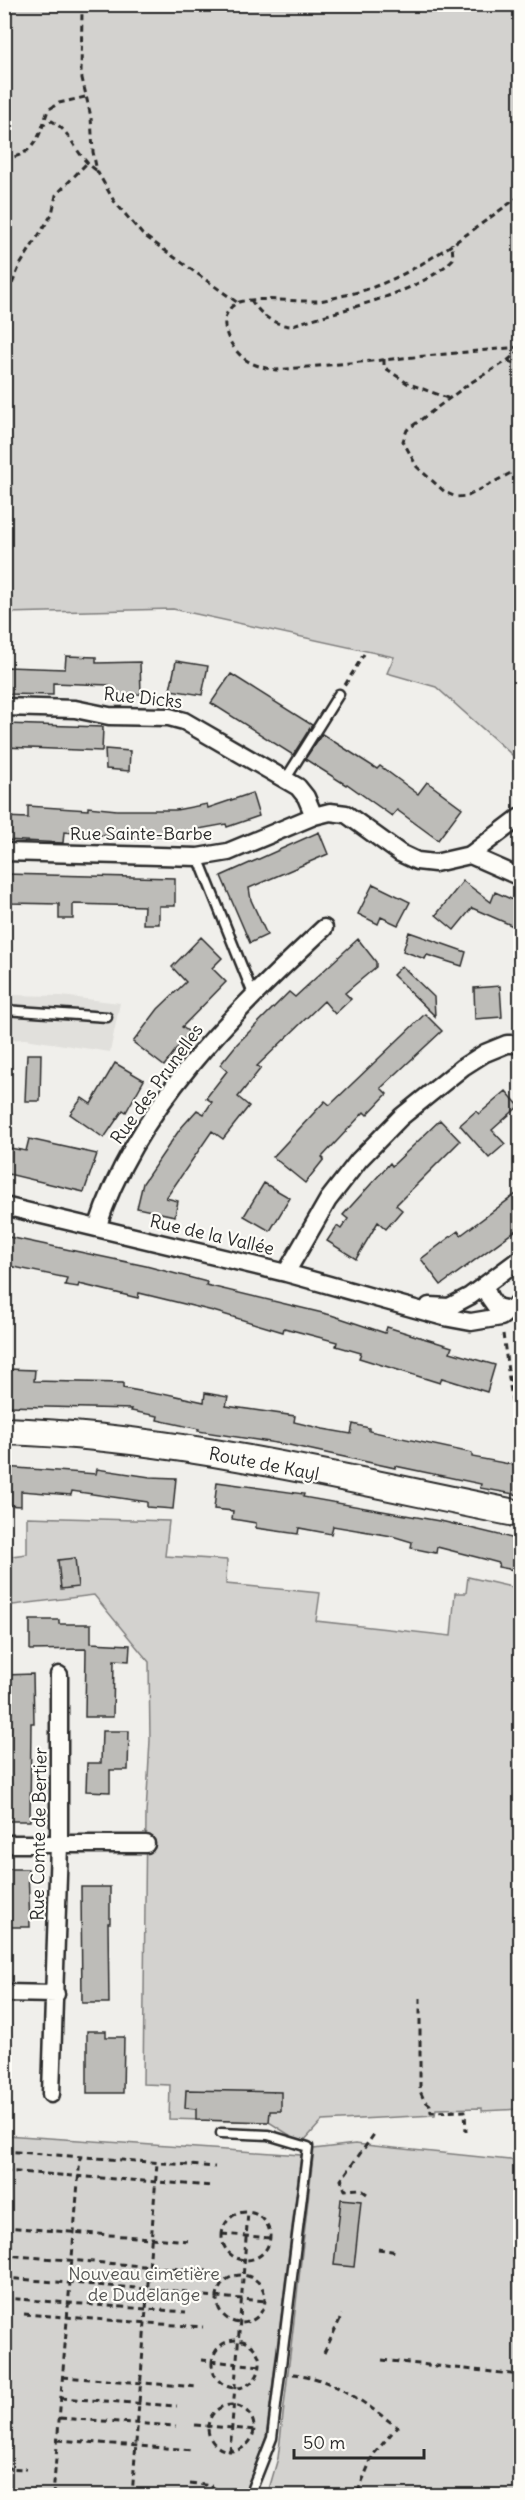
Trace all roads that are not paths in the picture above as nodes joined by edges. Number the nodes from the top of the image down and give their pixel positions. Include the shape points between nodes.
1 (339, 694) road end
2 (4, 707) edge
3 (285, 780) junction
4 (314, 816) junction
5 (520, 817) edge
6 (4, 852) edge
7 (470, 855) junction
8 (198, 857) junction
9 (520, 877) edge
10 (324, 928) dead end
11 (253, 994) junction
12 (4, 1010) edge
13 (107, 1017) dead end
14 (520, 1044) edge
15 (4, 1206) edge
16 (97, 1228) junction
17 (520, 1259) edge
18 (286, 1273) junction
19 (485, 1286) junction
20 (410, 1306) junction
21 (511, 1310) edge
22 (4, 1431) edge
23 (520, 1514) edge
24 (59, 1675) dead end
25 (4, 1844) edge
26 (59, 1844) junction
27 (146, 1844) dead end
28 (4, 1993) edge
29 (56, 1994) junction
30 (51, 2094) dead end
31 (220, 2133) dead end
32 (249, 2496) edge

1 - 3 lane
2 - 3 street, Rue Dicks via 169,717 184,721
3 - 4 street, Rue Dicks via 306,797
4 - 7 street, Rue Sainte-Barbe via 346,814 417,861 435,862
4 - 8 street, Rue Sainte-Barbe via 228,852
5 - 7 street, Rue Sainte-Barbe
6 - 8 street, Rue Sainte-Barbe
7 - 9 street
8 - 11 lane
10 - 11 street, Rue des Prunelles
11 - 16 street, Rue des Prunelles via 214,1036 162,1105 128,1157 108,1195
12 - 13 lane
14 - 18 street via 507,1044 485,1053 401,1117 327,1200
15 - 16 street, Rue de la Vallée
16 - 18 street, Rue de la Vallée
17 - 19 street, Rue de la Vallée
18 - 20 street, Rue de la Vallée
19 - 20 street, Rue de la Vallée via 449,1306
19 - 21 street via 496,1307
20 - 21 street, Rue de la Vallée via 471,1322
22 - 23 main road, Route de Kayl via 60,1434 224,1455
24 - 26 street, Rue Comte de Bertier
25 - 26 street
26 - 27 street
26 - 29 street, Rue Comte de Bertier
28 - 29 street
29 - 30 street, Rue Comte de Bertier
31 - 32 lane via 268,2135 308,2148 272,2438

